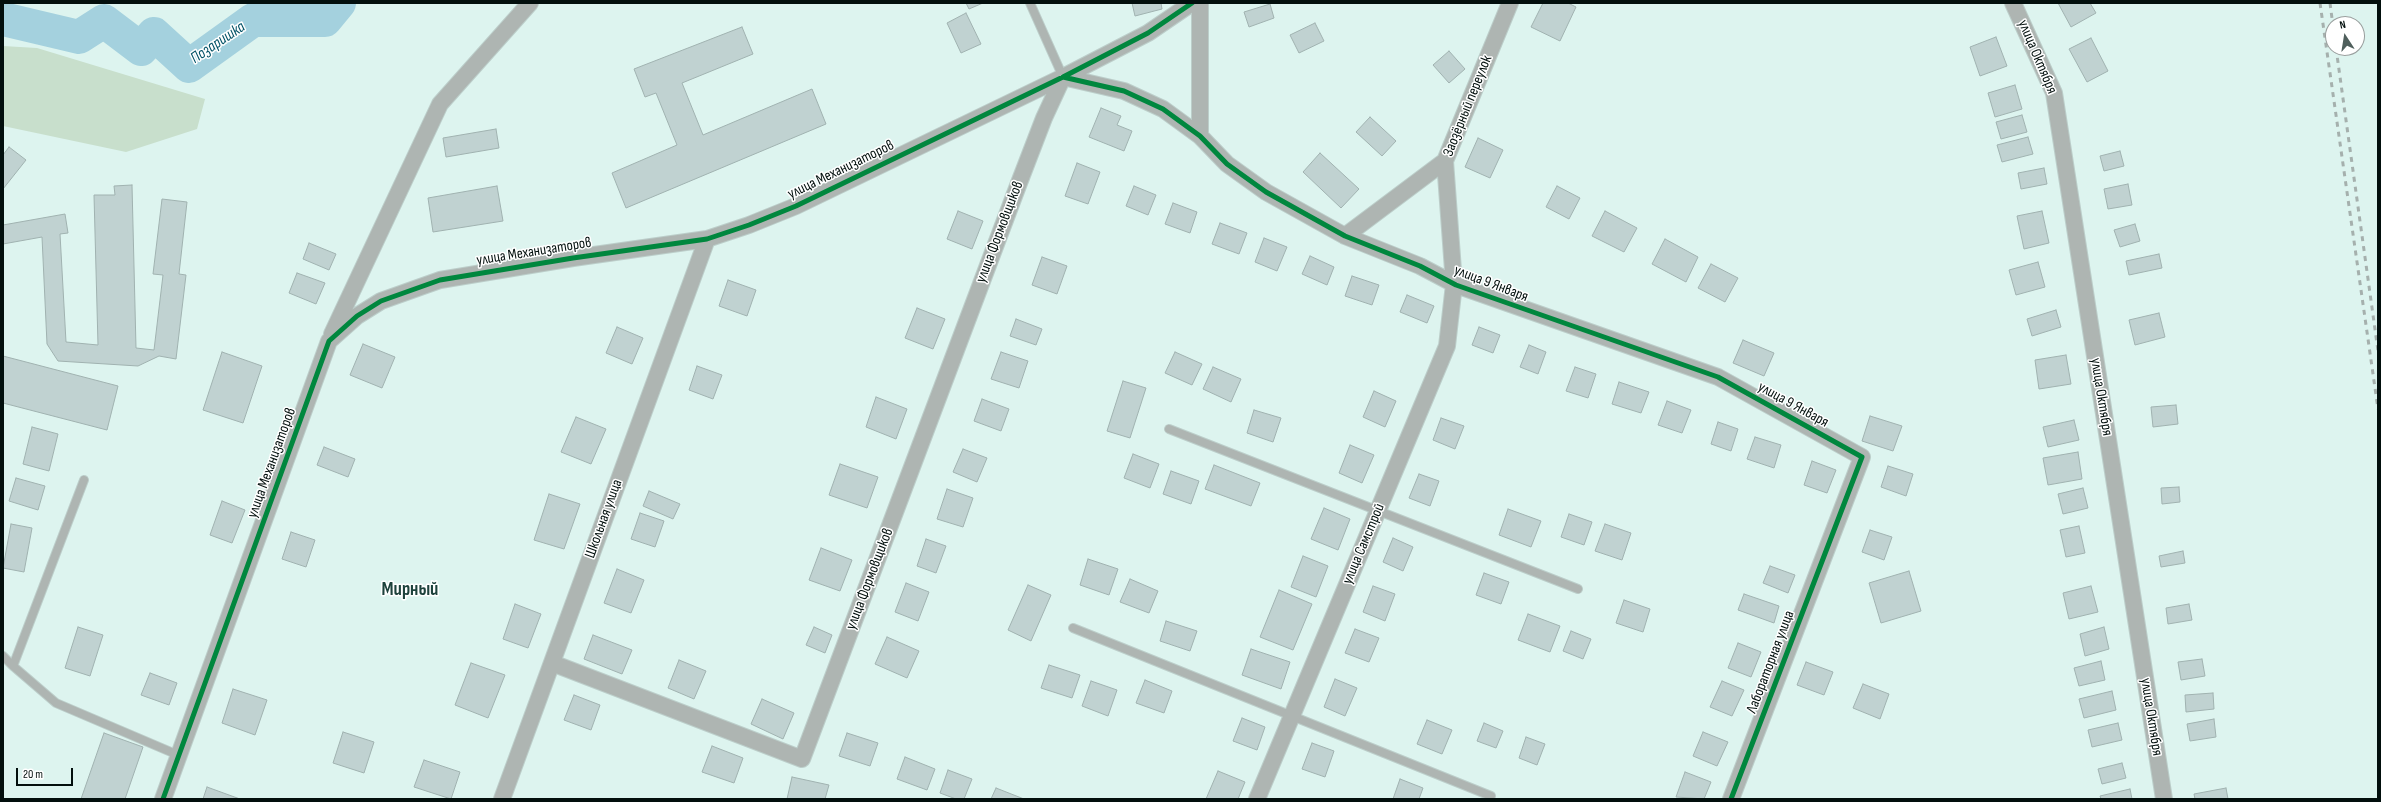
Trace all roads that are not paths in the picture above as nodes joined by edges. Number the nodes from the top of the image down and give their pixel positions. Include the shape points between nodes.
1 (530, 3) edge
2 (1030, 3) edge
3 (1192, 3) edge
4 (1200, 3) edge
5 (1510, 3) edge
6 (2013, 3) edge
7 (1063, 77) junction
8 (1200, 136) junction
9 (1445, 161) junction
10 (1345, 236) junction
11 (707, 239) junction
12 (1454, 284) junction
13 (329, 341) junction
14 (1169, 429) dead end
15 (1862, 457) joint
16 (84, 480) dead end
17 (1379, 509) junction
18 (1578, 589) dead end
19 (1073, 628) dead end
20 (3, 656) edge
21 (552, 663) junction
22 (13, 666) junction
23 (1291, 715) junction
24 (178, 755) junction
25 (1491, 796) dead end
26 (163, 799) edge
27 (502, 799) edge
28 (1257, 799) edge
29 (1731, 799) edge
30 (2164, 799) edge

1 - 13 street via 440,104
2 - 7 lane
3 - 7 street, улица Механизаторов via 1148,33
4 - 8 street
5 - 9 street, Заозёрный переулок
6 - 30 street, улица Октября via 2054,93
7 - 8 street, улица 9 Января via 1124,91 1163,109
7 - 11 street, улица Механизаторов via 796,206
7 - 21 street, улица Формовщиков via 1044,118 802,760
8 - 10 street, улица 9 Января via 1227,164 1266,192
9 - 10 street
9 - 12 street, Заозёрный переулок
10 - 12 street, улица 9 Января via 1420,266
11 - 13 street, улица Механизаторов via 440,280 381,301 357,316
11 - 21 street, Школьная улица
12 - 15 street, улица 9 Января via 1718,377
12 - 17 street, улица Самстрой via 1447,346
13 - 24 street, улица Механизаторов
14 - 17 lane
15 - 29 street, Лабораторная улица
16 - 22 lane
17 - 18 lane
17 - 23 street, улица Самстрой
19 - 23 lane
20 - 22 lane
21 - 27 street, Школьная улица
22 - 24 lane via 56,702
23 - 25 lane
23 - 28 street, улица Самстрой
24 - 26 street, улица Механизаторов

